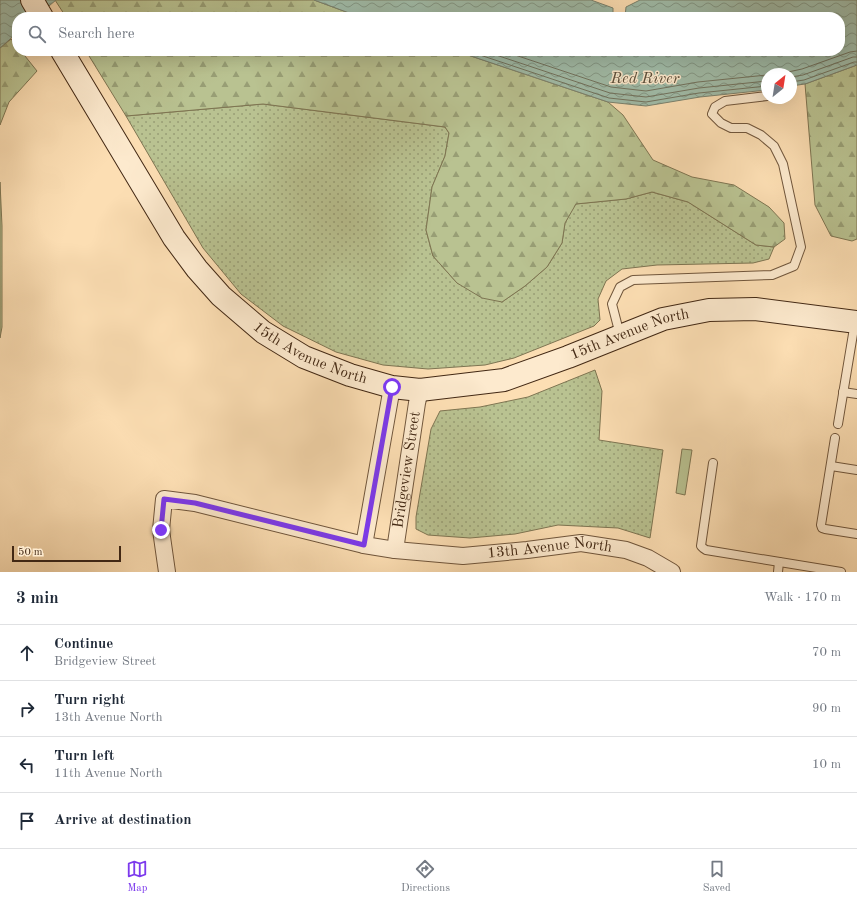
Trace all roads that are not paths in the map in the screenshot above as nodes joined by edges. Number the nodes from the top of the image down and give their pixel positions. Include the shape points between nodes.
1 (32, 0) edge
2 (39, 12) edge
3 (65, 56) edge
4 (761, 97) edge
5 (856, 321) edge
6 (620, 336) junction
7 (392, 387) junction
8 (420, 390) junction
9 (843, 392) junction
10 (857, 394) edge
11 (838, 424) dead end
12 (835, 438) dead end
13 (713, 463) dead end
14 (831, 466) junction
15 (857, 470) edge
16 (857, 534) edge
17 (364, 545) junction
18 (395, 550) junction
19 (779, 562) junction
20 (167, 572) edge
21 (672, 572) edge
22 (778, 572) edge
23 (841, 572) edge

1 - 2 main road
3 - 7 main road, 15th Avenue North via 174,238 221,296 263,332 304,357 350,375
4 - 6 lane via 725,102 715,107 712,114 731,128 747,128 761,134 774,146 782,164 801,247 794,266 772,275 633,280 620,287 612,304
5 - 6 main road, 15th Avenue North via 755,309 709,310 663,319
5 - 9 lane
6 - 8 main road, 15th Avenue North via 504,380
7 - 8 main road, 15th Avenue North
7 - 17 street, Bridgeview Street
8 - 18 street, Bridgeview Street
9 - 10 lane
9 - 11 lane
12 - 14 lane
13 - 19 lane via 701,546 706,550
14 - 15 lane
14 - 16 lane via 822,528
17 - 18 street, 13th Avenue North
17 - 20 street, 13th Avenue North via 195,503 164,499 161,530
18 - 21 street, 13th Avenue North via 463,556 581,543 626,550 648,558
19 - 22 lane
19 - 23 lane

